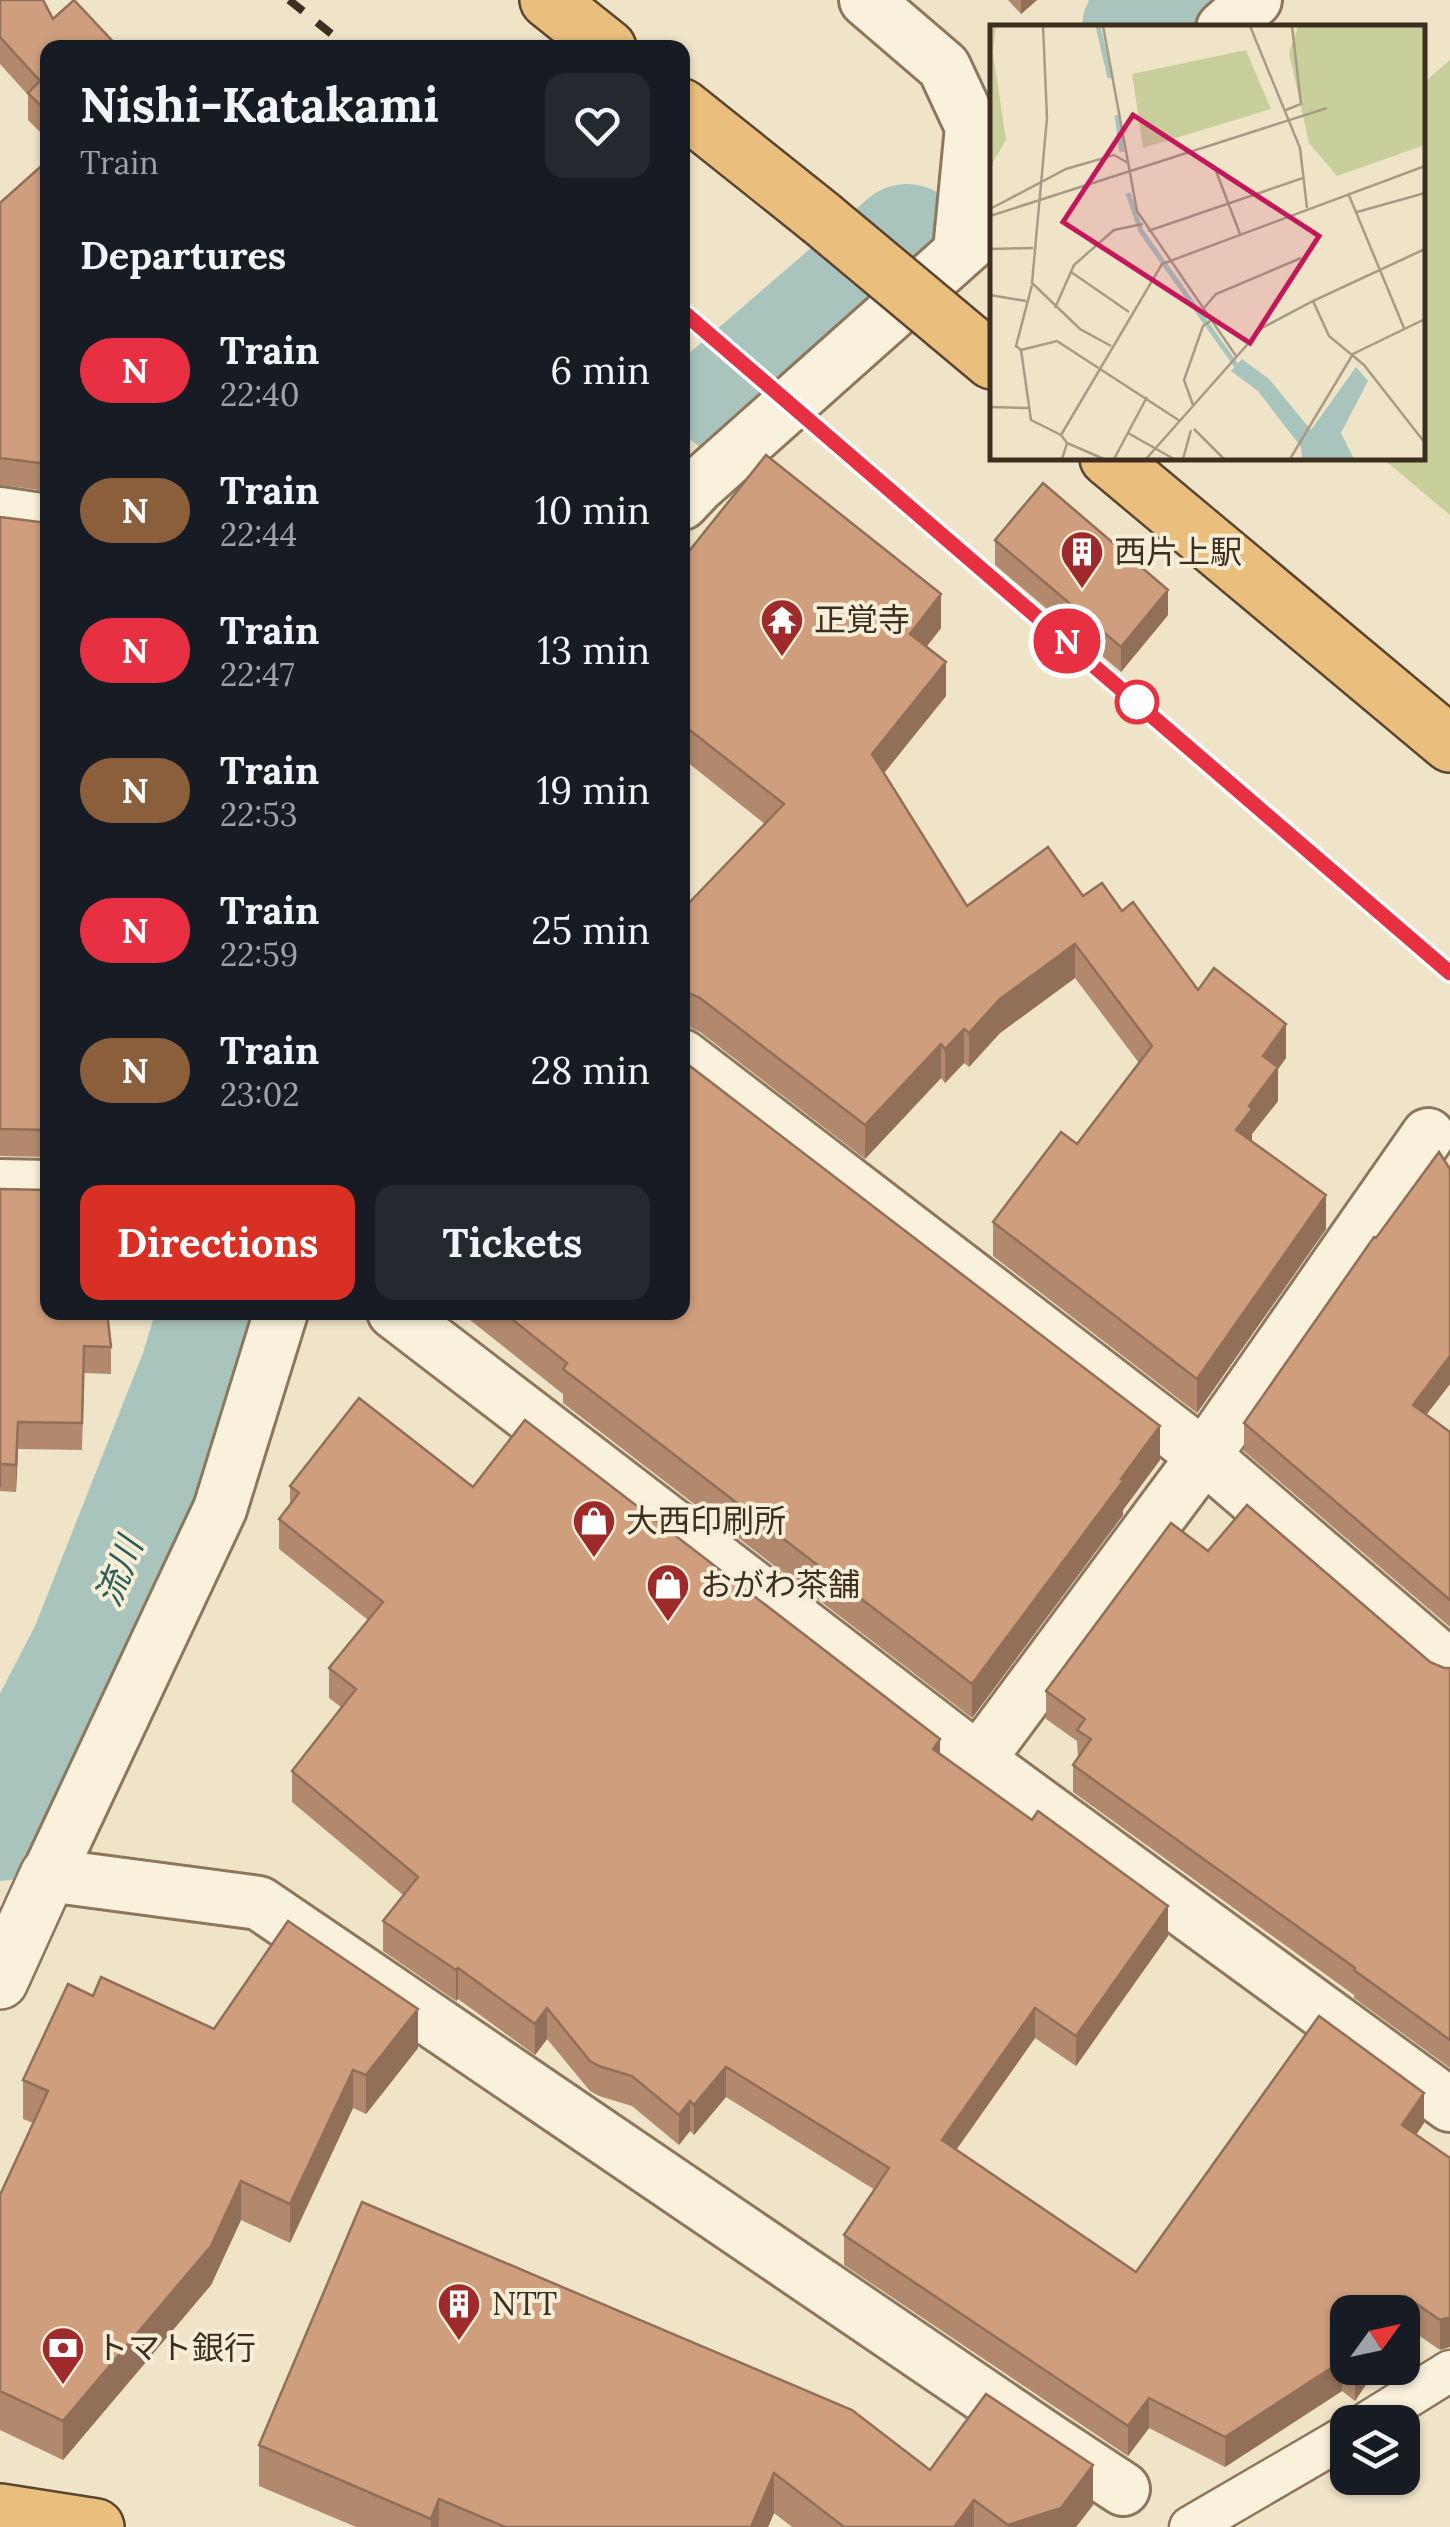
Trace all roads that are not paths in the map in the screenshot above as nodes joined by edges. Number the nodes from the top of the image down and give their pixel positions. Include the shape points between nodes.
1 (548, 0) edge
2 (866, 0) edge
3 (1255, 0) edge
4 (1226, 25) edge
5 (598, 40) edge
6 (690, 113) edge
7 (976, 238) edge
8 (990, 359) edge
9 (1110, 460) edge
10 (690, 495) edge
11 (0, 514) edge
12 (40, 520) edge
13 (1450, 744) edge
14 (690, 1062) edge
15 (1428, 1134) dead end
16 (0, 1186) edge
17 (40, 1187) edge
18 (279, 1320) edge
19 (404, 1320) edge
20 (1204, 1456) junction
21 (1450, 1666) edge
22 (978, 1760) junction
23 (48, 1875) junction
24 (0, 1981) edge
25 (1450, 2105) edge
26 (1450, 2371) edge
27 (1395, 2405) edge
28 (1330, 2445) edge
29 (1123, 2489) dead end
30 (0, 2512) edge
31 (96, 2527) edge
32 (1190, 2527) edge

1 - 5 highway
2 - 7 street via 944,67 972,127
3 - 4 street
6 - 8 highway, bridge
7 - 10 street
9 - 13 highway
11 - 12 street
14 - 20 street
15 - 20 street
16 - 17 street
18 - 23 street via 220,1510
19 - 22 street
20 - 21 street
20 - 22 street
22 - 25 street
23 - 24 street
23 - 29 street via 259,1904
26 - 27 street
28 - 32 street
30 - 31 highway

